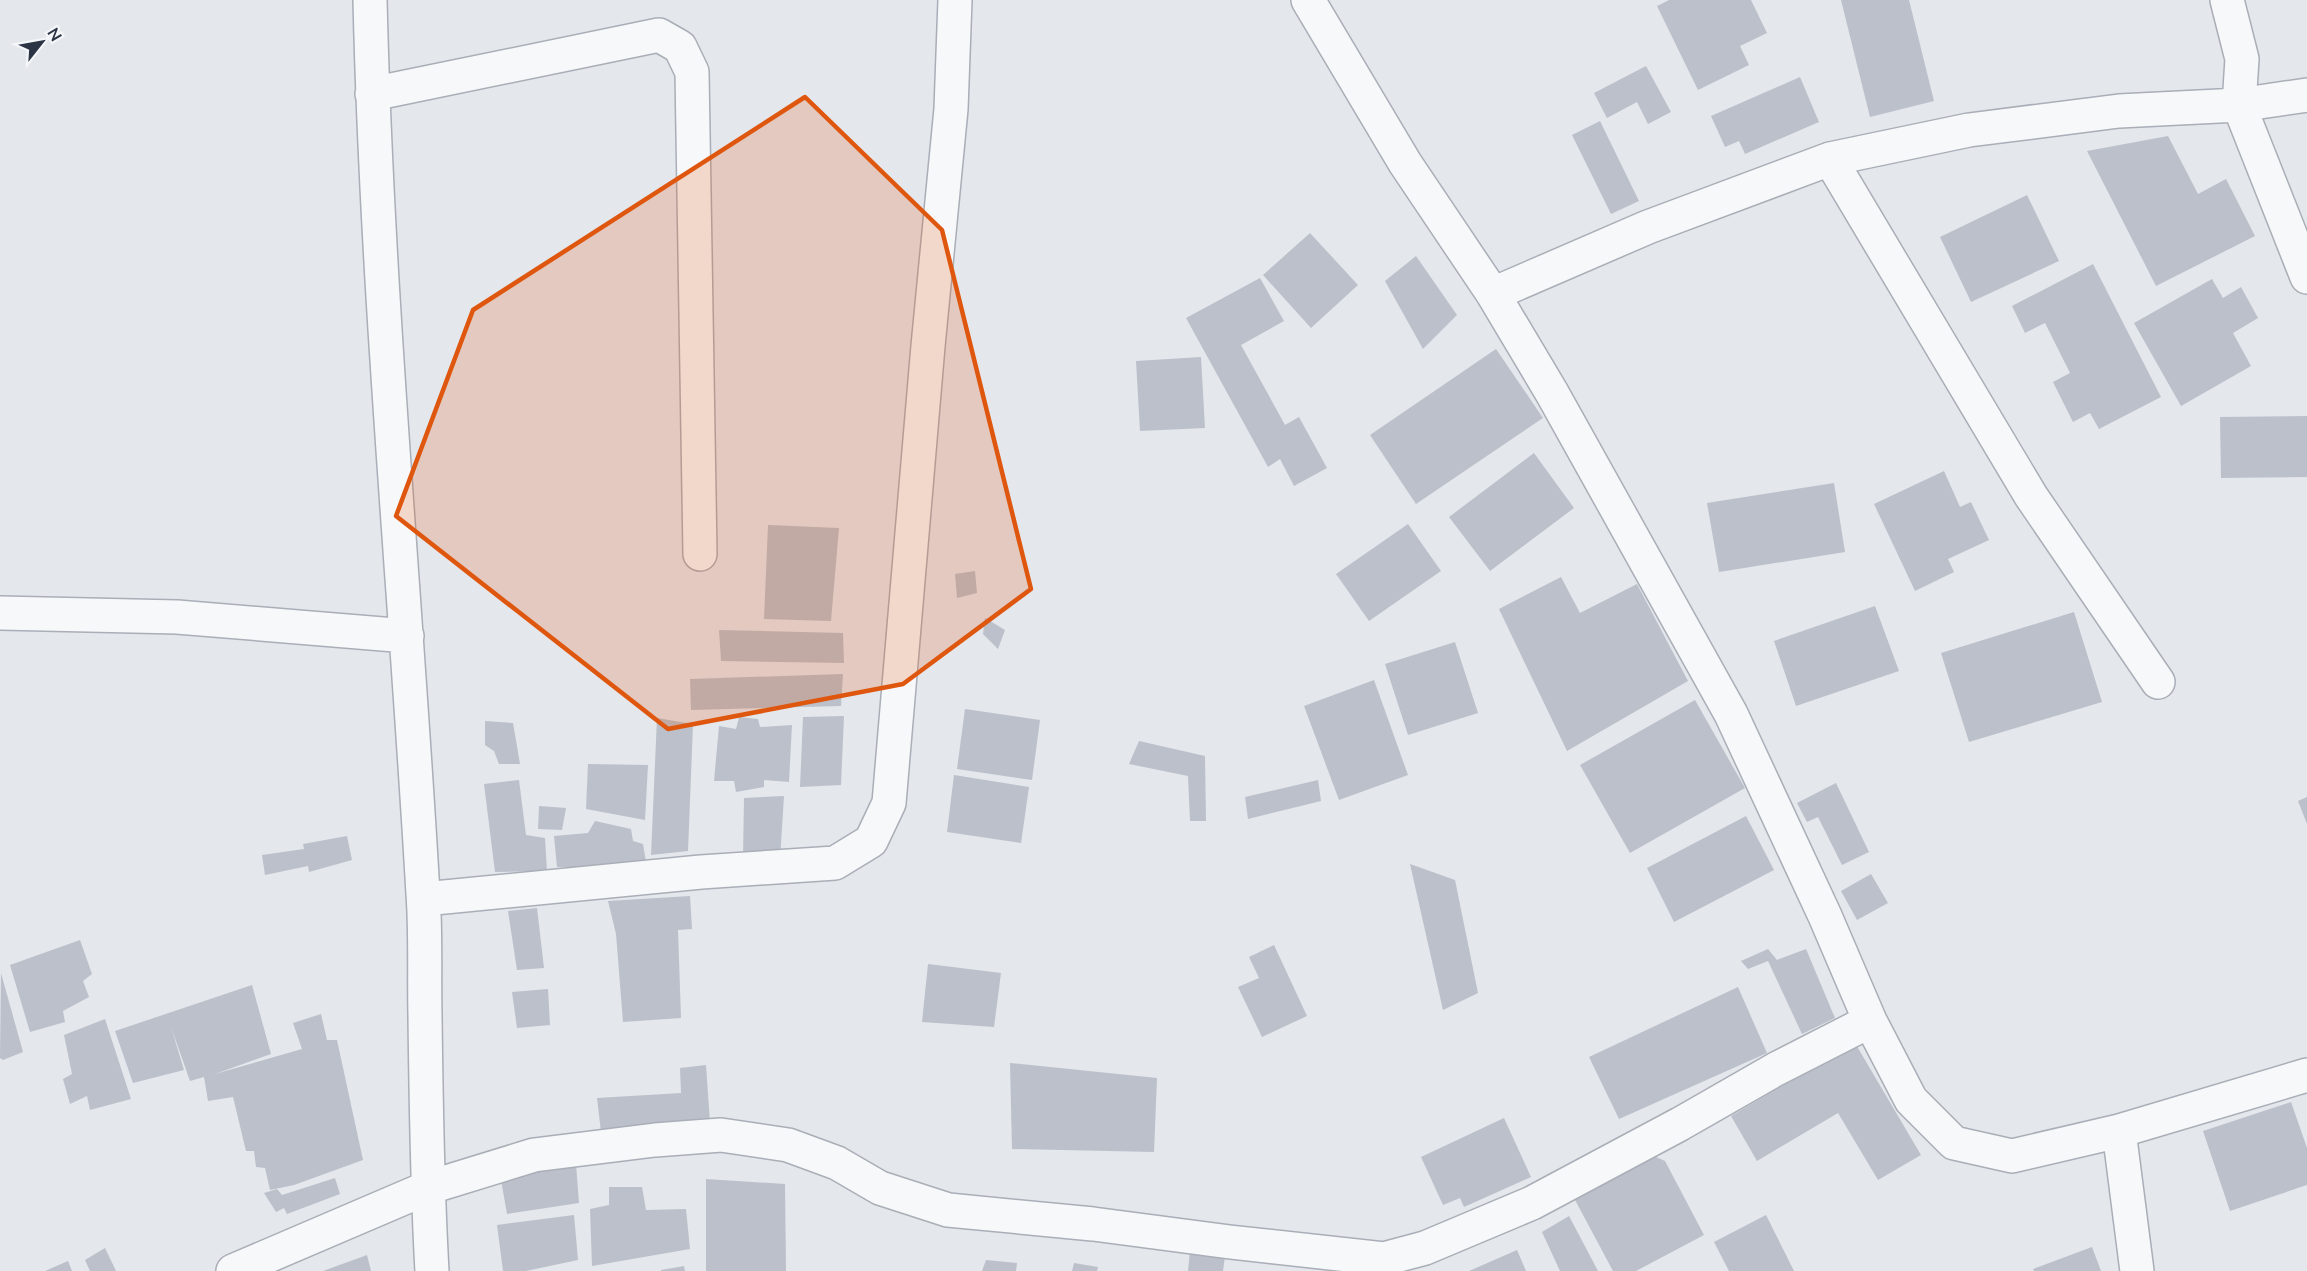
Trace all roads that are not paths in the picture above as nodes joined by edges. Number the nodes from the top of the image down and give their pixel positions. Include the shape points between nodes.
1 (370, 0) edge
2 (955, 0) edge
3 (1308, 0) edge
4 (2227, 0) edge
5 (372, 94) junction
6 (2307, 95) edge
7 (2239, 105) junction
8 (1830, 159) junction
9 (2307, 277) edge
10 (1493, 294) junction
11 (700, 554) dead end
12 (0, 613) edge
13 (407, 636) junction
14 (2158, 682) dead end
15 (424, 899) junction
16 (1870, 1021) junction
17 (2307, 1075) edge
18 (2119, 1131) junction
19 (427, 1188) junction
20 (233, 1271) edge
21 (432, 1271) edge
22 (2137, 1271) edge

1 - 5 street
2 - 15 street via 951,109 889,803 871,841 835,863
3 - 10 street via 1405,163
4 - 7 street via 2242,59
5 - 11 street via 659,35 680,47 692,72
5 - 13 street
6 - 7 street
7 - 8 street via 2119,111 1970,130
7 - 9 street
8 - 10 street via 1648,227
8 - 14 street via 2031,496
10 - 16 street via 1731,714
12 - 13 street via 177,617
13 - 15 street
15 - 19 street
16 - 18 street via 1911,1100 1953,1143 2012,1156
16 - 19 street via 1532,1203 1425,1248 1384,1259 948,1210 880,1188 837,1163 788,1144 721,1135 534,1155
17 - 18 street
18 - 22 street
19 - 20 street
19 - 21 street

